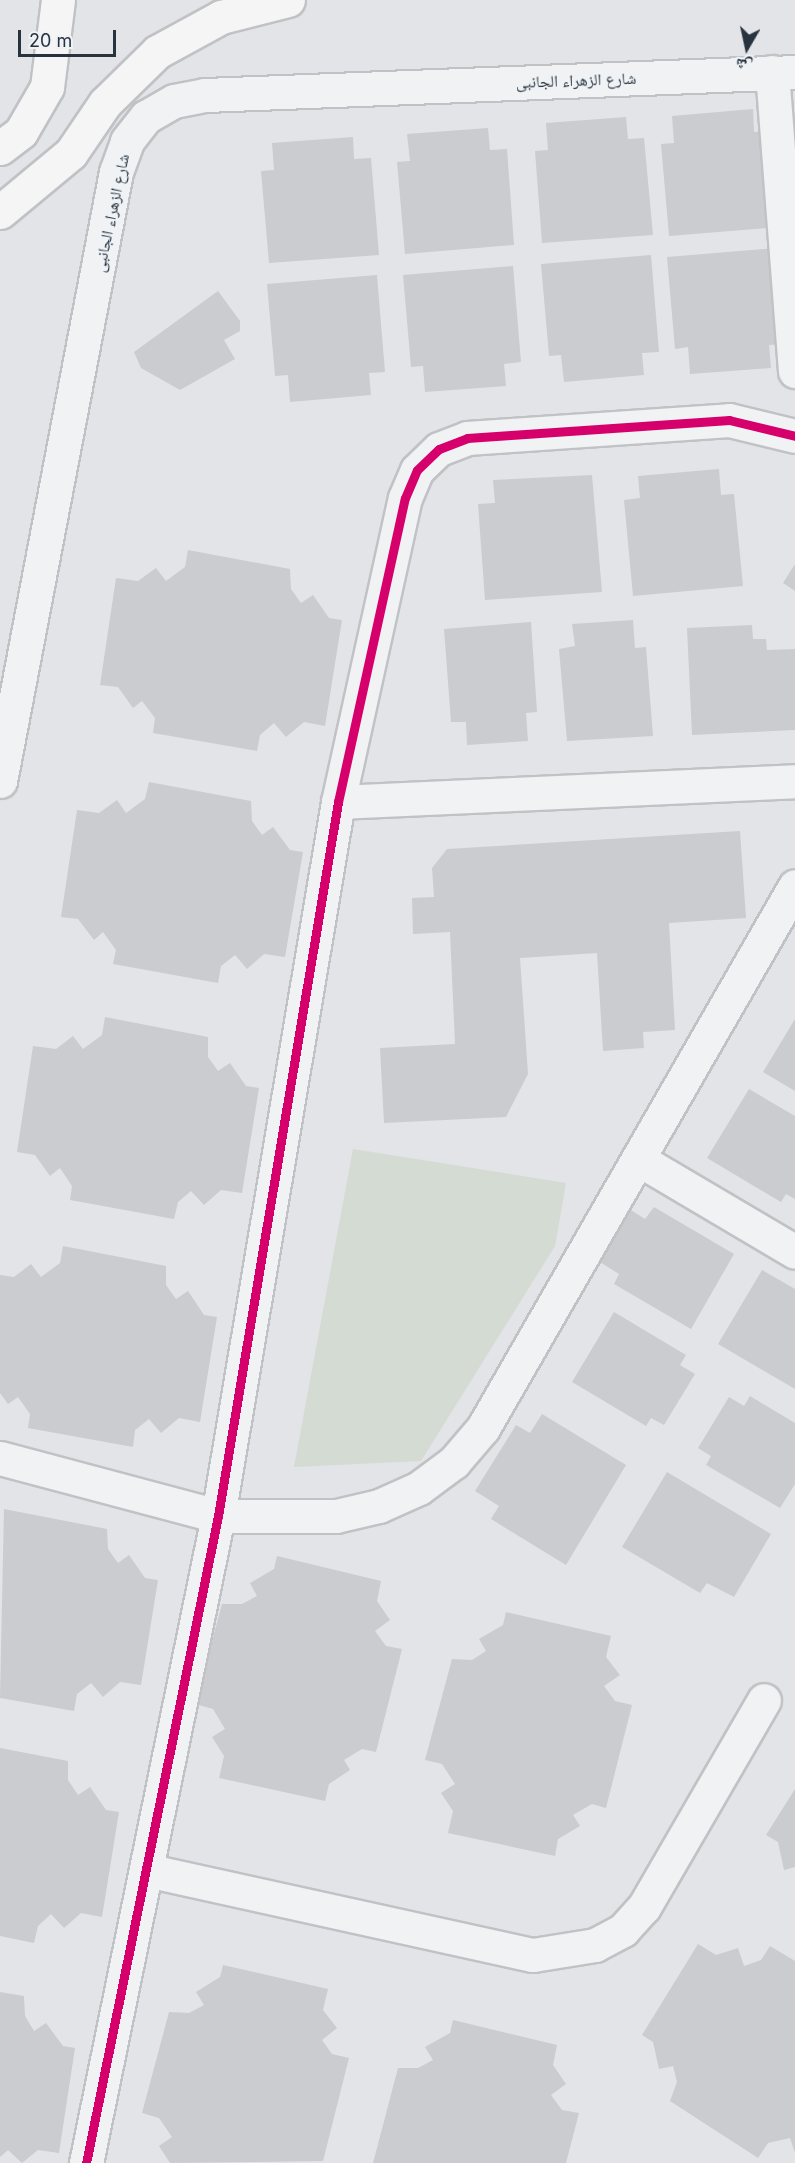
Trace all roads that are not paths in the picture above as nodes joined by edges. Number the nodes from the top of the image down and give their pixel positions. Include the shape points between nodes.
1 (57, 0) edge
2 (288, 0) edge
3 (783, 72) edge
4 (0, 148) edge
5 (0, 212) edge
6 (795, 371) edge
7 (795, 436) edge
8 (795, 781) edge
9 (0, 782) edge
10 (338, 802) junction
11 (795, 886) edge
12 (638, 1159) junction
13 (795, 1252) edge
14 (0, 1458) edge
15 (218, 1515) junction
16 (764, 1700) dead end
17 (146, 1870) junction
18 (86, 2163) edge

1 - 4 highway via 47,87 21,132
2 - 5 highway via 220,17 157,52 105,103 71,153
3 - 6 street
3 - 9 street, شارع الزهراء الجانبى via 205,95 174,101 146,117 126,141 116,172
7 - 10 street via 729,420 679,421 467,438 439,449 417,470 405,498
8 - 10 street
10 - 15 street
11 - 12 street
12 - 13 street
12 - 15 street via 483,1428 454,1462 419,1488 357,1511
14 - 15 street
15 - 17 street
16 - 17 street via 644,1907 623,1930 585,1948 533,1955
17 - 18 street

